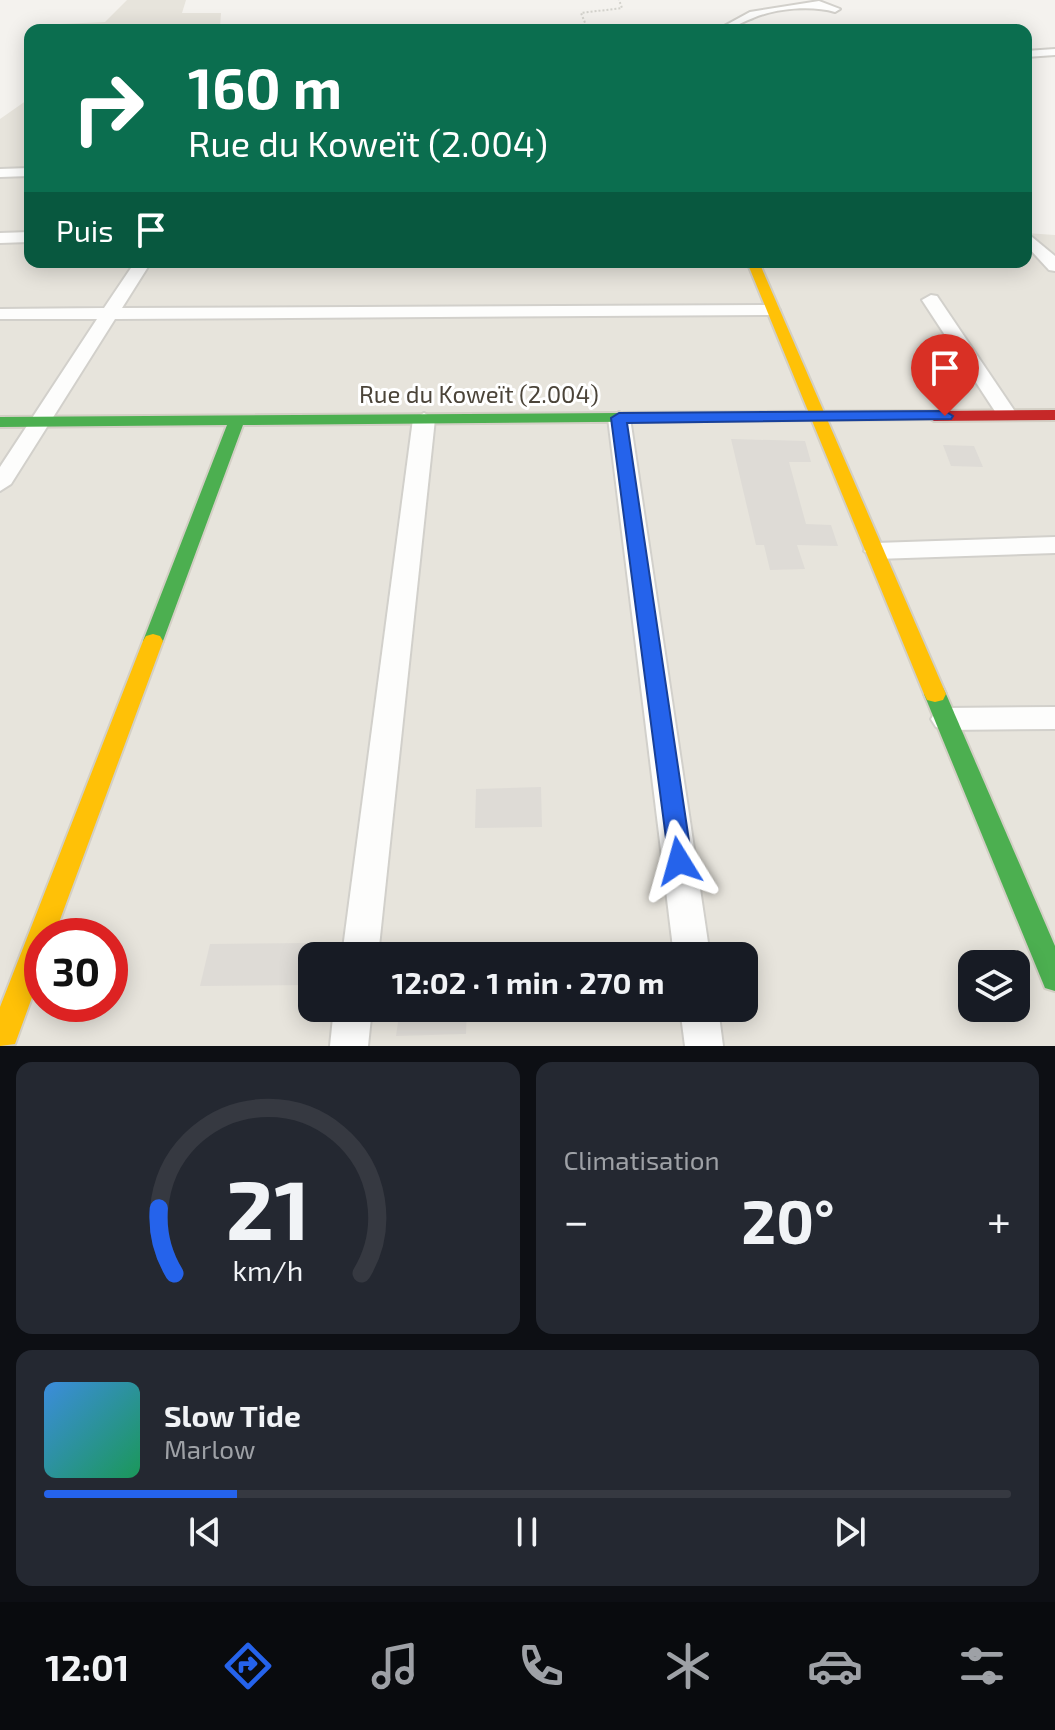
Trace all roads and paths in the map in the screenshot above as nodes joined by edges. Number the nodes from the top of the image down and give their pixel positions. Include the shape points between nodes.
1 (619, 0) edge
2 (835, 9) dead end
3 (585, 24) edge
4 (734, 24) edge
5 (1055, 52) edge
6 (1032, 54) edge
7 (24, 172) edge
8 (0, 173) edge
9 (24, 237) edge
10 (0, 238) edge
11 (1032, 242) dead end
12 (1055, 266) edge
13 (139, 268) edge
14 (755, 268) edge
15 (931, 300) dead end
16 (771, 310) junction
17 (0, 314) edge
18 (109, 314) junction
19 (1055, 415) edge
20 (1008, 416) junction
21 (819, 417) junction
22 (619, 418) junction
23 (424, 419) junction
24 (237, 420) junction
25 (0, 422) edge
26 (39, 422) junction
27 (0, 484) edge
28 (1055, 545) edge
29 (876, 551) junction
30 (1055, 718) edge
31 (946, 719) junction
32 (362, 942) edge
33 (690, 942) edge
34 (1055, 978) edge
35 (352, 1022) edge
36 (701, 1022) edge
37 (0, 1044) edge
38 (349, 1046) edge
39 (704, 1046) edge

1 - 3 path via 622,8 581,15
2 - 4 street via 819,4 753,14
5 - 6 street
7 - 8 street
9 - 10 street
11 - 12 street
13 - 18 street
14 - 16 street
15 - 20 street
16 - 18 street
16 - 21 street
17 - 18 street
18 - 26 street
19 - 20 street, Rue du Koweït (2.004)
20 - 21 street, Rue du Koweït (2.004)
21 - 22 street, Rue du Koweït (2.004)
21 - 29 street
22 - 23 street, Rue du Koweït (2.004)
22 - 33 street
23 - 24 street, Rue du Koweït (2.004)
23 - 32 street
24 - 26 street, Rue du Koweït (2.004)
24 - 37 street
25 - 26 street, Rue du Koweït (2.004)
26 - 27 street
28 - 29 street
29 - 31 street
30 - 31 street
31 - 34 street
35 - 38 street
36 - 39 street

